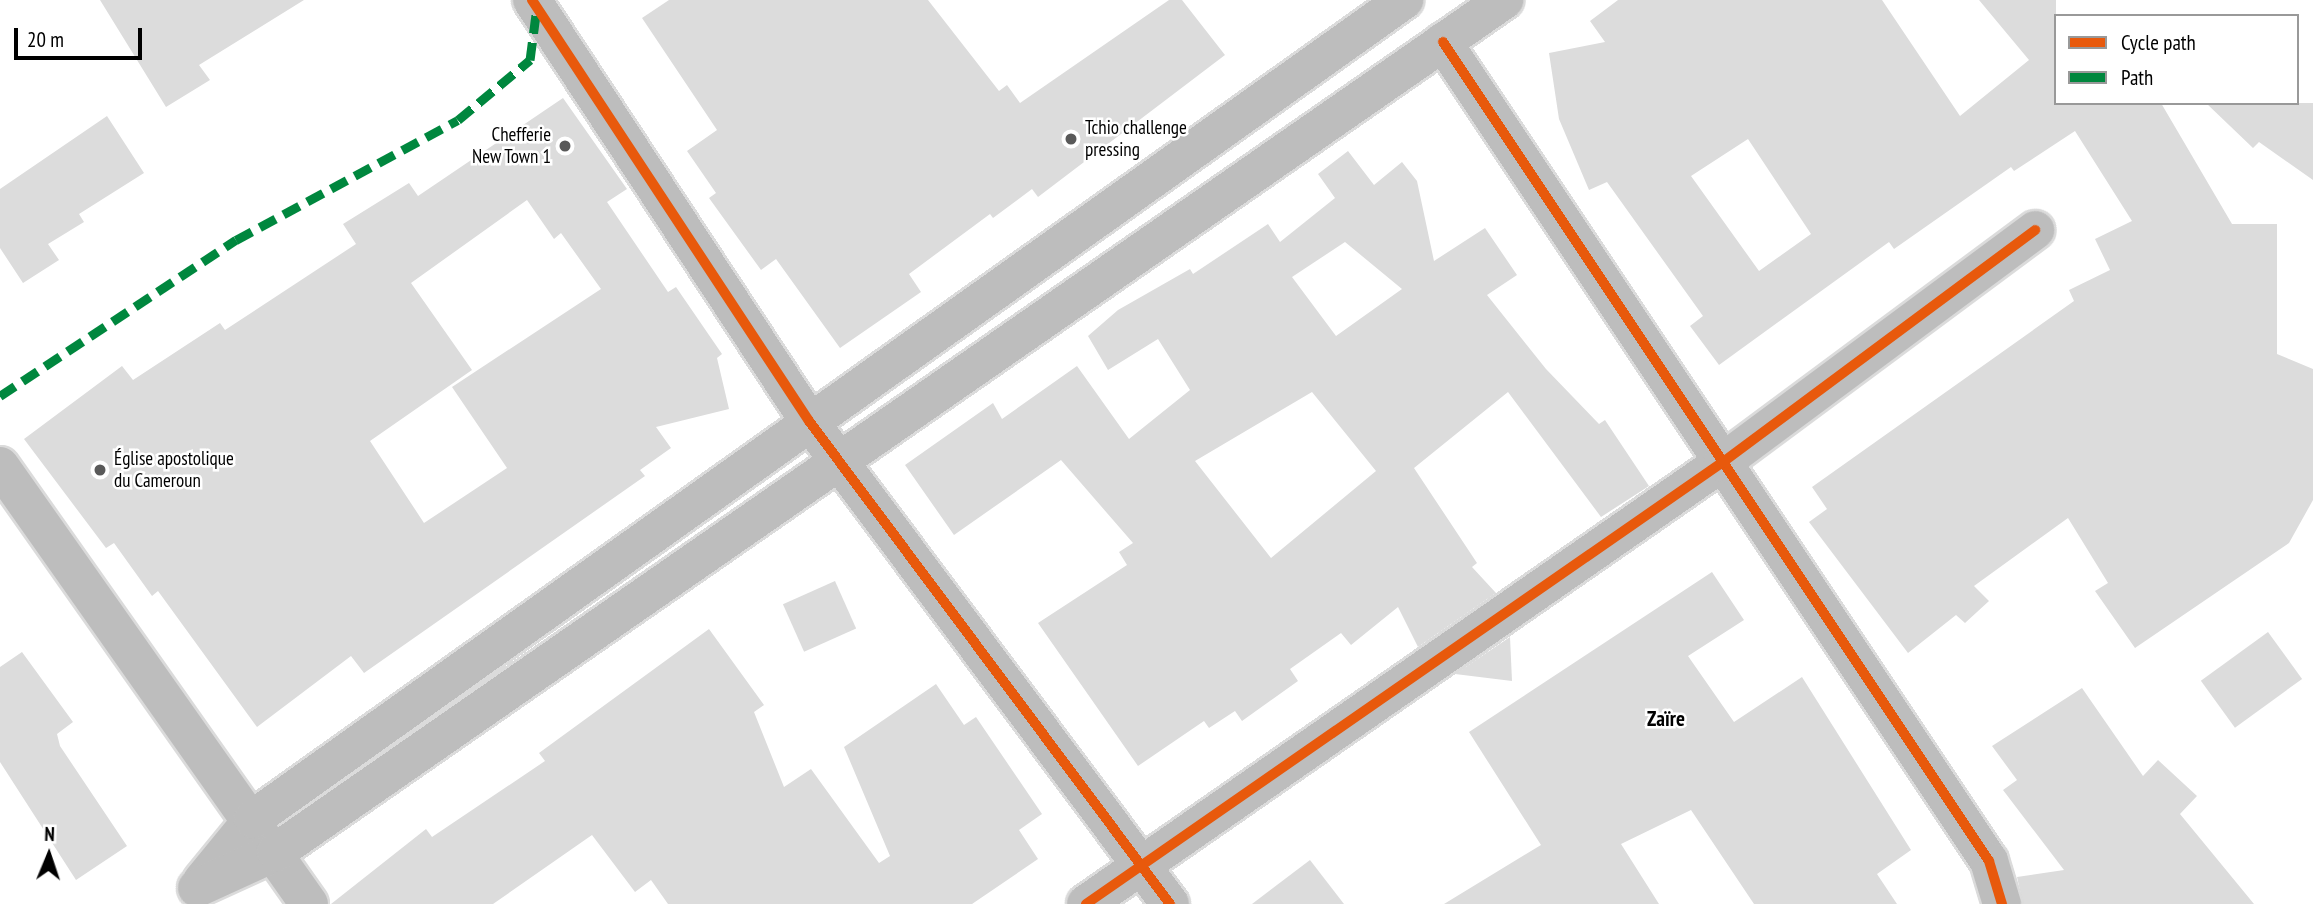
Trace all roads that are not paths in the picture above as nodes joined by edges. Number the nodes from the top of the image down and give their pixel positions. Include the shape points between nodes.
1 (1404, 0) edge
2 (1411, 0) edge
3 (1504, 0) edge
4 (538, 2) edge
5 (1443, 42) junction
6 (2035, 230) dead end
7 (808, 421) junction
8 (840, 462) junction
9 (1723, 462) junction
10 (0, 466) edge
11 (253, 819) junction
12 (276, 852) junction
13 (1143, 865) junction
14 (187, 896) edge
15 (309, 904) edge
16 (1086, 904) edge
17 (1170, 904) edge
18 (2002, 904) edge

1 - 7 street
2 - 5 street
3 - 5 street
4 - 7 street
5 - 8 street
5 - 9 street
6 - 9 street
7 - 8 street
7 - 11 street
8 - 12 street
8 - 13 street
9 - 13 street
9 - 18 street via 1989,862
10 - 11 street
11 - 12 street
11 - 14 street
12 - 14 street
12 - 15 street
13 - 16 street
13 - 17 street

